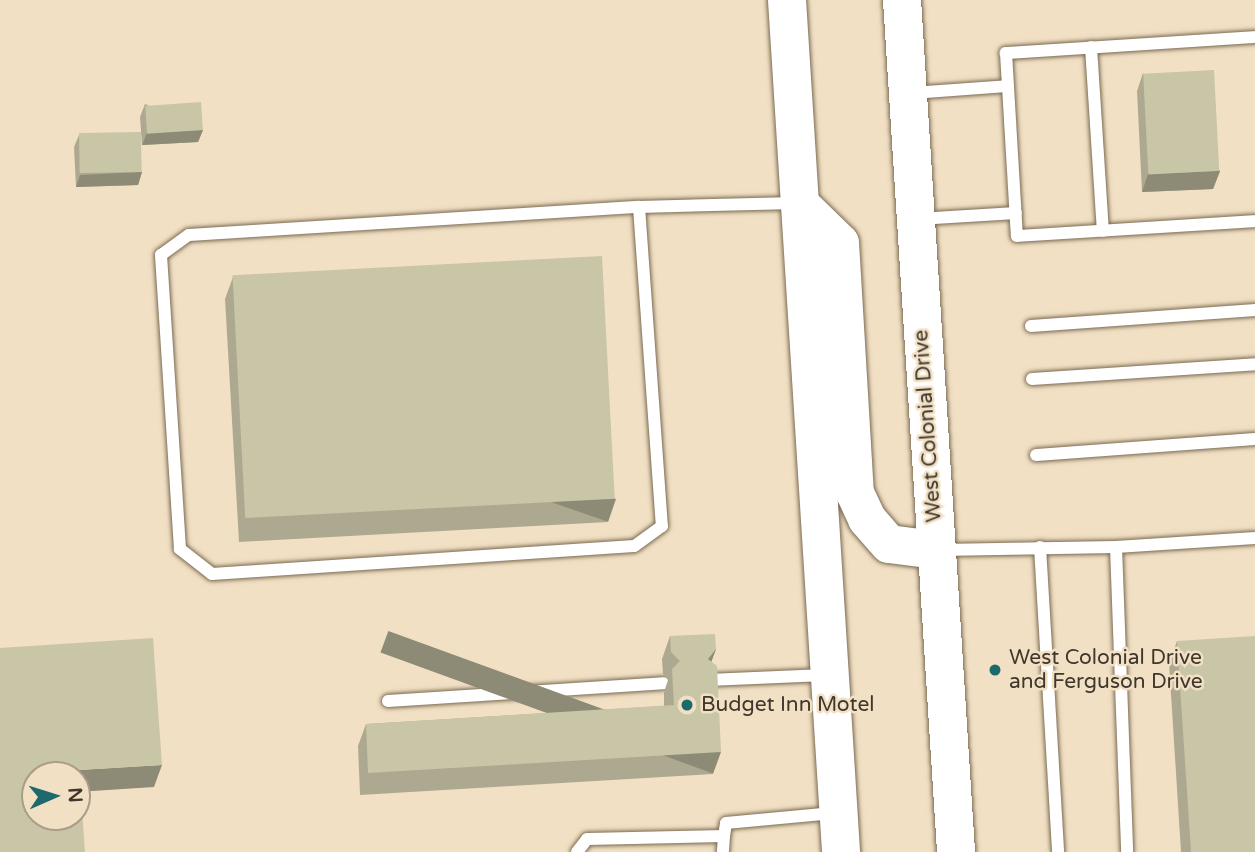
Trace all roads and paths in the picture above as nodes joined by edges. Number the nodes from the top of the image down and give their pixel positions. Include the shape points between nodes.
1 (787, 0) edge
2 (880, 0) edge
3 (903, 18) edge
4 (1255, 37) edge
5 (1091, 47) junction
6 (1008, 86) junction
7 (908, 93) junction
8 (799, 203) junction
9 (639, 207) junction
10 (1016, 213) junction
11 (915, 219) junction
12 (1255, 221) edge
13 (1103, 231) junction
14 (1255, 310) edge
15 (1031, 326) dead end
16 (1255, 364) edge
17 (1032, 379) dead end
18 (1255, 439) edge
19 (1036, 455) dead end
20 (1255, 538) edge
21 (1040, 547) junction
22 (1115, 547) junction
23 (936, 550) junction
24 (829, 675) junction
25 (708, 680) edge
26 (663, 683) dead end
27 (388, 701) dead end
28 (838, 813) junction
29 (724, 836) junction
30 (577, 852) edge
31 (723, 852) edge
32 (841, 852) edge
33 (956, 852) edge
34 (1058, 852) edge
35 (1127, 852) edge

1 - 8 highway
2 - 3 highway
3 - 7 highway, West Colonial Drive
4 - 5 lane
5 - 6 lane via 1006,52
5 - 13 lane
6 - 7 lane
6 - 10 lane
7 - 11 highway, West Colonial Drive
8 - 9 lane
8 - 23 highway via 839,243 855,493 867,519 889,544
8 - 24 highway
9 - 9 lane via 190,235 161,255 180,549 212,575 634,546 662,526
10 - 11 lane
10 - 13 lane via 1017,236
11 - 23 highway, West Colonial Drive
12 - 13 lane
14 - 15 lane
16 - 17 lane
18 - 19 lane
20 - 22 lane
21 - 22 lane
21 - 23 lane
21 - 34 lane
22 - 35 lane
23 - 33 highway, West Colonial Drive
24 - 25 lane
24 - 28 highway
26 - 27 lane
28 - 29 lane via 726,823
28 - 32 highway
29 - 30 lane via 587,839
29 - 31 lane

